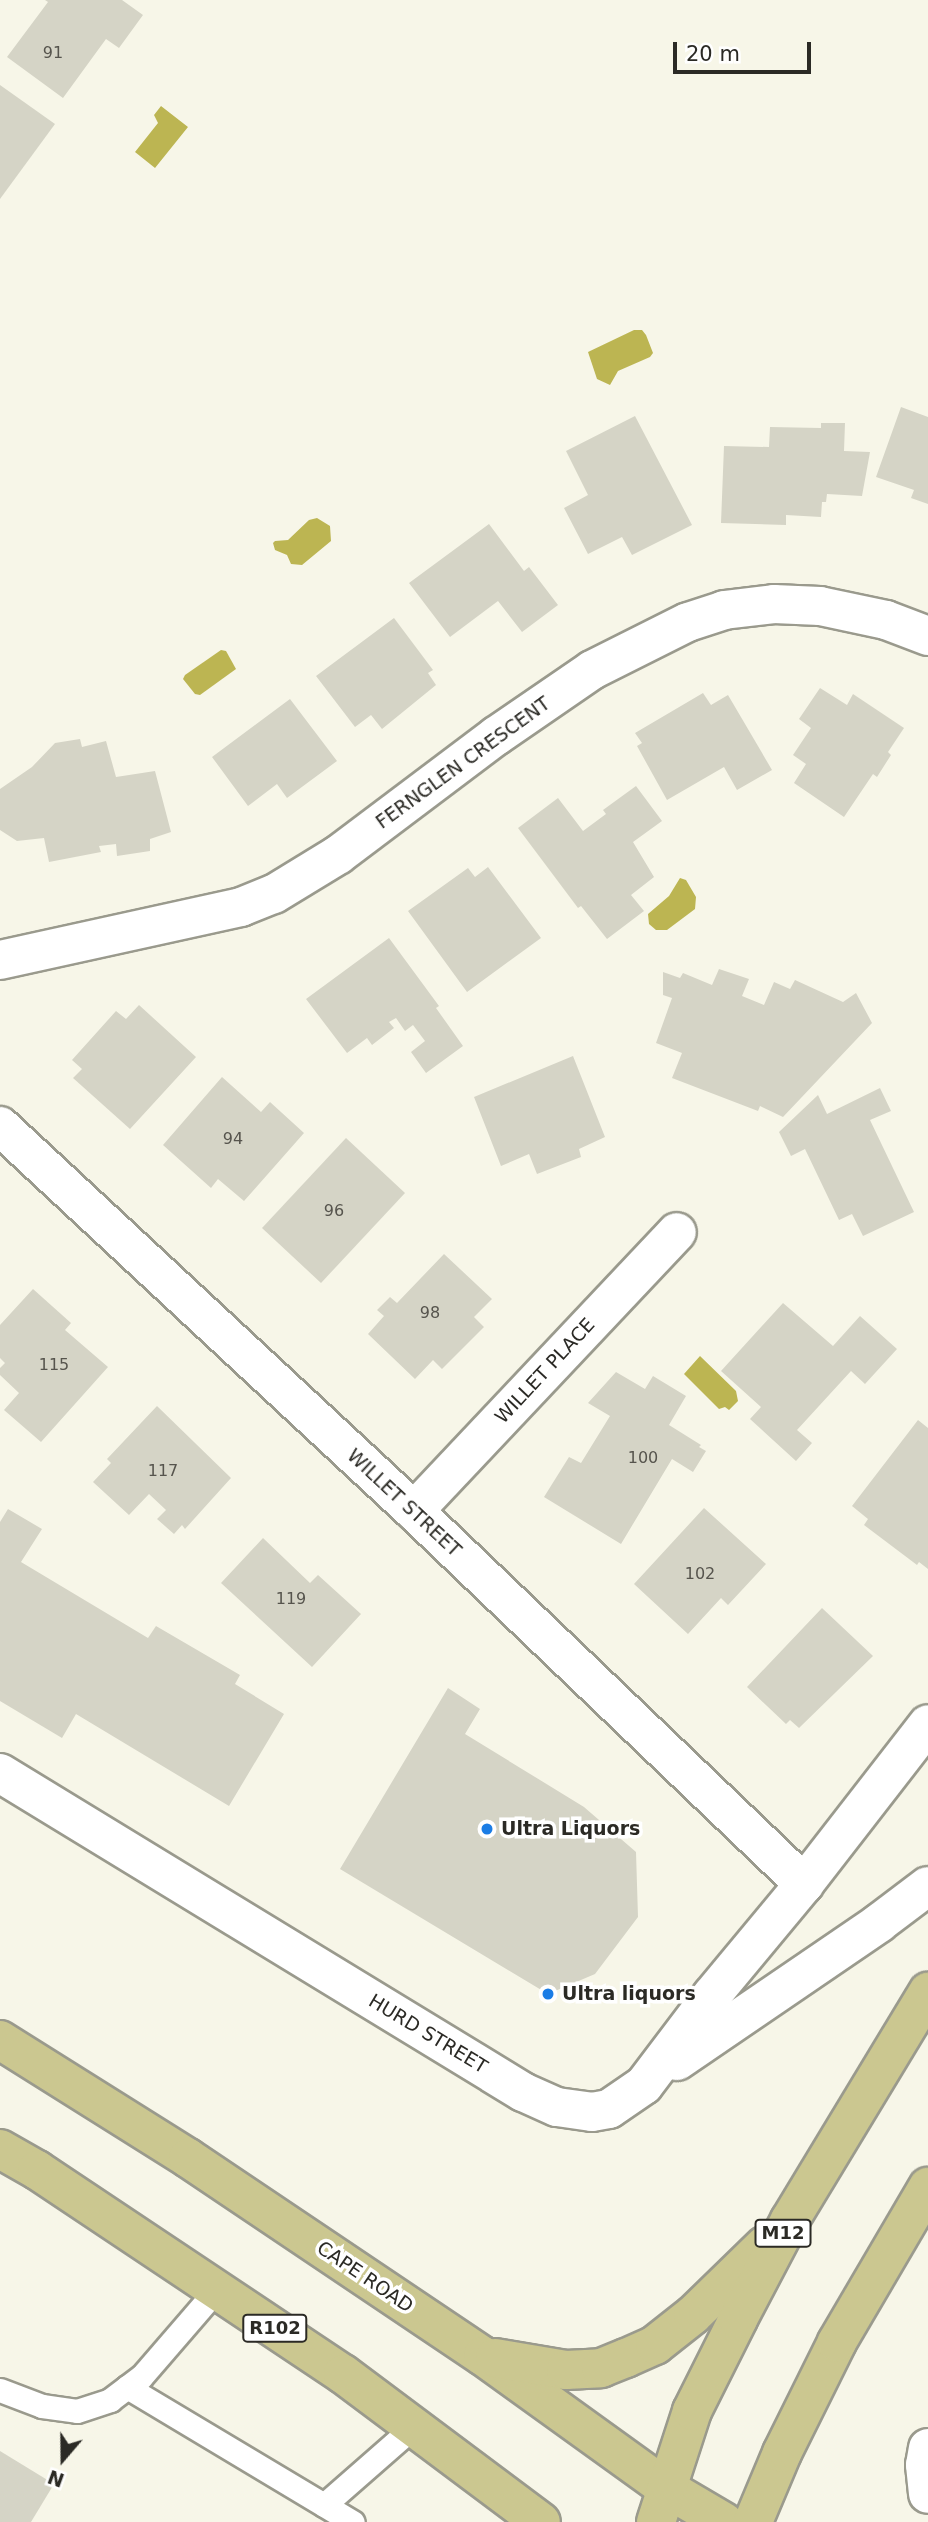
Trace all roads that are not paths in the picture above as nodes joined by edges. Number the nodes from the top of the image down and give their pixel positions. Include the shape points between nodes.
1 (928, 636) edge
2 (0, 960) edge
3 (0, 1126) edge
4 (677, 1232) dead end
5 (414, 1511) junction
6 (928, 1724) edge
7 (0, 1773) edge
8 (804, 1884) junction
9 (928, 1886) edge
10 (928, 1992) edge
11 (0, 2040) edge
12 (644, 2085) junction
13 (0, 2149) edge
14 (928, 2187) edge
15 (790, 2220) junction
16 (216, 2290) junction
17 (483, 2356) junction
18 (127, 2387) junction
19 (0, 2390) edge
20 (413, 2427) junction
21 (928, 2448) edge
22 (928, 2494) edge
23 (324, 2505) junction
24 (661, 2505) edge
25 (353, 2522) edge
26 (541, 2522) edge
27 (724, 2522) edge
28 (754, 2522) edge

1 - 2 street, FERNGLEN CRESCENT via 886,620 820,606 774,604 724,610 688,622 592,670 338,855 274,894 241,907
3 - 5 street, WILLET STREET
4 - 5 street, WILLET PLACE
5 - 8 street, WILLET STREET
6 - 8 street
7 - 12 street, HURD STREET via 523,2092 557,2106 592,2112 608,2109
8 - 12 street, HURD STREET
9 - 12 street
10 - 15 main road, M12
11 - 17 main road, CAPE ROAD via 188,2158
13 - 16 main road, R102
14 - 28 main road via 837,2342
15 - 17 main road via 693,2315 635,2354 601,2368 566,2370
15 - 24 main road, M12 via 692,2411
16 - 18 lane
16 - 20 main road, R102 via 344,2374
17 - 24 main road, CAPE ROAD
18 - 19 lane via 110,2400 77,2411 42,2406
18 - 23 lane
20 - 23 lane
20 - 26 main road, R102
21 - 22 street
23 - 25 lane
24 - 27 main road, CAPE ROAD

